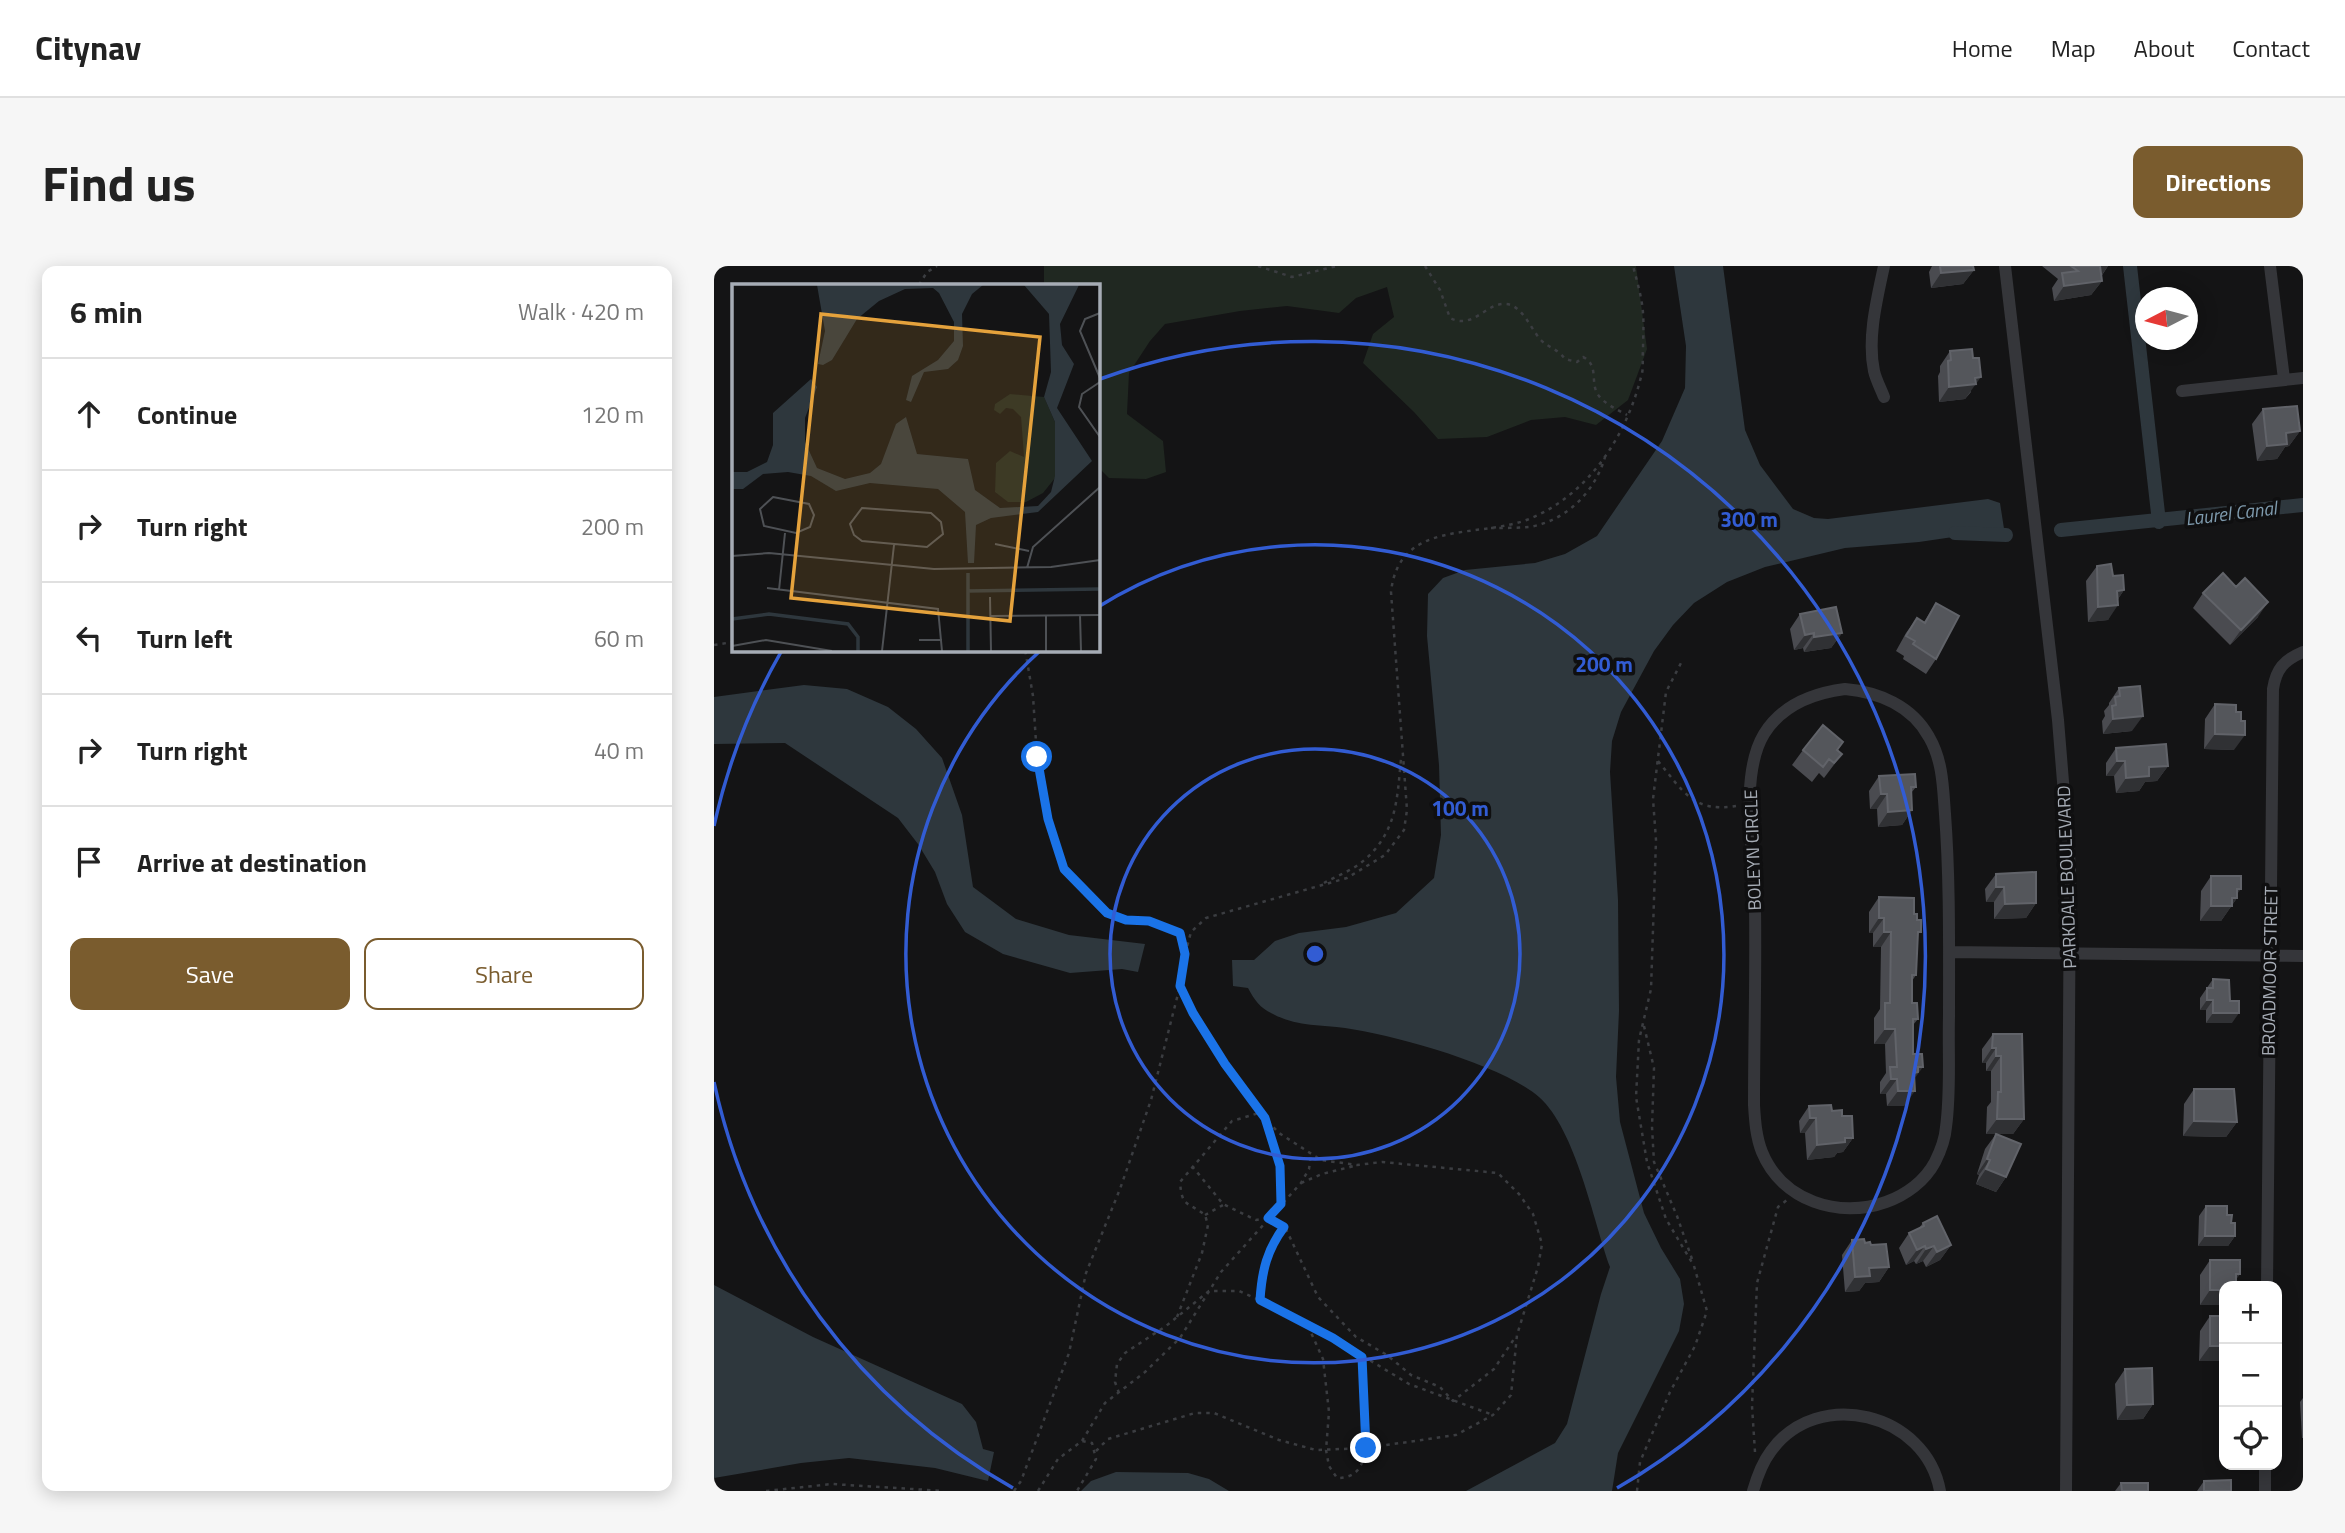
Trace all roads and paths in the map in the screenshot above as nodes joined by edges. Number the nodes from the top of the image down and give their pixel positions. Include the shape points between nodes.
1 (937, 266) edge
2 (1258, 266) edge
3 (1338, 266) edge
4 (1425, 266) edge
5 (1633, 266) edge
6 (1884, 266) edge
7 (2005, 266) edge
8 (2270, 266) edge
9 (920, 284) edge
10 (2303, 378) edge
11 (2284, 379) junction
12 (2182, 391) dead end
13 (1884, 397) dead end
14 (1627, 415) junction
15 (1607, 451) junction
16 (1480, 528) junction
17 (732, 642) edge
18 (714, 645) edge
19 (1025, 651) edge
20 (2303, 652) edge
21 (1681, 663) dead end
22 (1402, 749) junction
23 (1658, 761) junction
24 (1750, 803) junction
25 (1318, 886) junction
26 (1949, 952) junction
27 (2070, 953) junction
28 (1185, 954) junction
29 (2270, 956) junction
30 (2303, 956) edge
31 (1180, 986) junction
32 (1643, 1022) junction
33 (1259, 1113) junction
34 (1265, 1118) junction
35 (1311, 1154) junction
36 (1357, 1165) junction
37 (1192, 1166) junction
38 (1301, 1182) junction
39 (1796, 1192) junction
40 (1281, 1204) junction
41 (1223, 1205) junction
42 (1205, 1215) junction
43 (1268, 1218) junction
44 (1284, 1227) junction
45 (1694, 1266) junction
46 (2267, 1281) edge
47 (1209, 1291) junction
48 (1260, 1300) junction
49 (1177, 1317) junction
50 (1308, 1326) junction
51 (1517, 1335) junction
52 (1362, 1357) junction
53 (1119, 1393) junction
54 (1453, 1401) junction
55 (1493, 1415) junction
56 (1082, 1441) junction
57 (1366, 1448) junction
58 (1326, 1450) junction
59 (1096, 1451) junction
60 (1755, 1455) dead end
61 (2265, 1470) edge
62 (766, 1491) edge
63 (944, 1491) edge
64 (1014, 1491) edge
65 (1038, 1491) edge
66 (1077, 1491) edge
67 (1637, 1491) edge
68 (1753, 1491) edge
69 (1940, 1491) edge
70 (2066, 1491) edge
71 (2265, 1491) edge

1 - 9 path
2 - 3 path via 1292,277
4 - 14 path via 1450,318 1467,321 1501,304 1514,306 1538,337 1565,359 1588,359 1599,397
5 - 14 path via 1643,312 1642,376
6 - 13 street via 1872,349 1874,373
7 - 27 street, PARKDALE BOULEVARD via 2067,813
8 - 11 street
10 - 11 street
11 - 12 street
14 - 15 path
15 - 16 path via 1594,472 1564,500 1528,519
15 - 16 path via 1600,476 1560,517 1531,526
16 - 22 path via 1430,538 1403,557 1392,576
17 - 18 path
19 - 28 path via 1037,757 1048,819 1064,869 1107,913 1180,933
20 - 29 street, BROADMOOR STREET via 2287,659 2276,673 2273,690
21 - 23 path via 1666,692
22 - 25 path via 1397,808 1383,839 1361,863
22 - 25 path via 1404,830 1385,855 1347,878
23 - 24 path via 1691,800 1718,809
23 - 32 path via 1653,799 1651,989
24 - 26 street, BOLEYN CIRCLE via 1752,770 1764,734 1794,705 1845,689 1881,696 1900,706 1928,736 1941,769
24 - 39 street, BOLEYN CIRCLE via 1756,1130 1769,1164
25 - 28 path via 1206,918 1191,932
26 - 27 street
26 - 39 street, BOLEYN CIRCLE via 1948,1113 1933,1166 1908,1191 1859,1210 1823,1207
27 - 29 street
27 - 70 street, PARKDALE BOULEVARD
28 - 31 path
29 - 30 street
29 - 46 street, BROADMOOR STREET
31 - 33 path via 1218,1054
31 - 64 path via 1151,1100 1086,1273 1069,1353
32 - 45 path via 1654,1068 1654,1162
32 - 45 path via 1636,1097 1647,1162 1666,1219
33 - 34 path
33 - 37 path via 1232,1121
34 - 35 path
34 - 40 path via 1280,1166
35 - 36 path via 1321,1160
35 - 38 path
36 - 38 path
36 - 51 path via 1382,1162 1498,1173 1519,1194 1533,1214 1542,1244
37 - 41 path
37 - 42 path via 1180,1182 1181,1196 1187,1206
38 - 40 path
39 - 60 path via 1778,1207 1757,1283 1752,1406
40 - 43 path
41 - 42 path
41 - 43 path via 1256,1220
42 - 49 path via 1209,1225 1202,1254
43 - 44 path
43 - 47 path
44 - 48 path via 1271,1244
44 - 54 path via 1318,1297 1335,1318 1411,1375 1440,1387
45 - 67 path via 1707,1311 1640,1462
47 - 48 path via 1239,1291
47 - 49 path
47 - 53 path via 1180,1338
48 - 50 path
49 - 53 path via 1125,1353 1117,1364
50 - 52 path
50 - 58 path via 1323,1359 1329,1412
51 - 54 path via 1494,1369
51 - 55 path via 1511,1395
52 - 54 path via 1409,1384
52 - 57 path
53 - 56 path via 1105,1403
54 - 55 path
55 - 57 path via 1456,1435
56 - 59 path via 1093,1443
56 - 65 path via 1058,1459
57 - 58 path
57 - 58 path via 1356,1474 1347,1478 1332,1474
58 - 59 path via 1279,1440 1214,1413 1195,1413 1108,1439
59 - 66 path
61 - 71 street
62 - 63 path via 832,1484
68 - 69 street via 1772,1449 1794,1430 1812,1420 1847,1414 1879,1419 1900,1430 1929,1462

